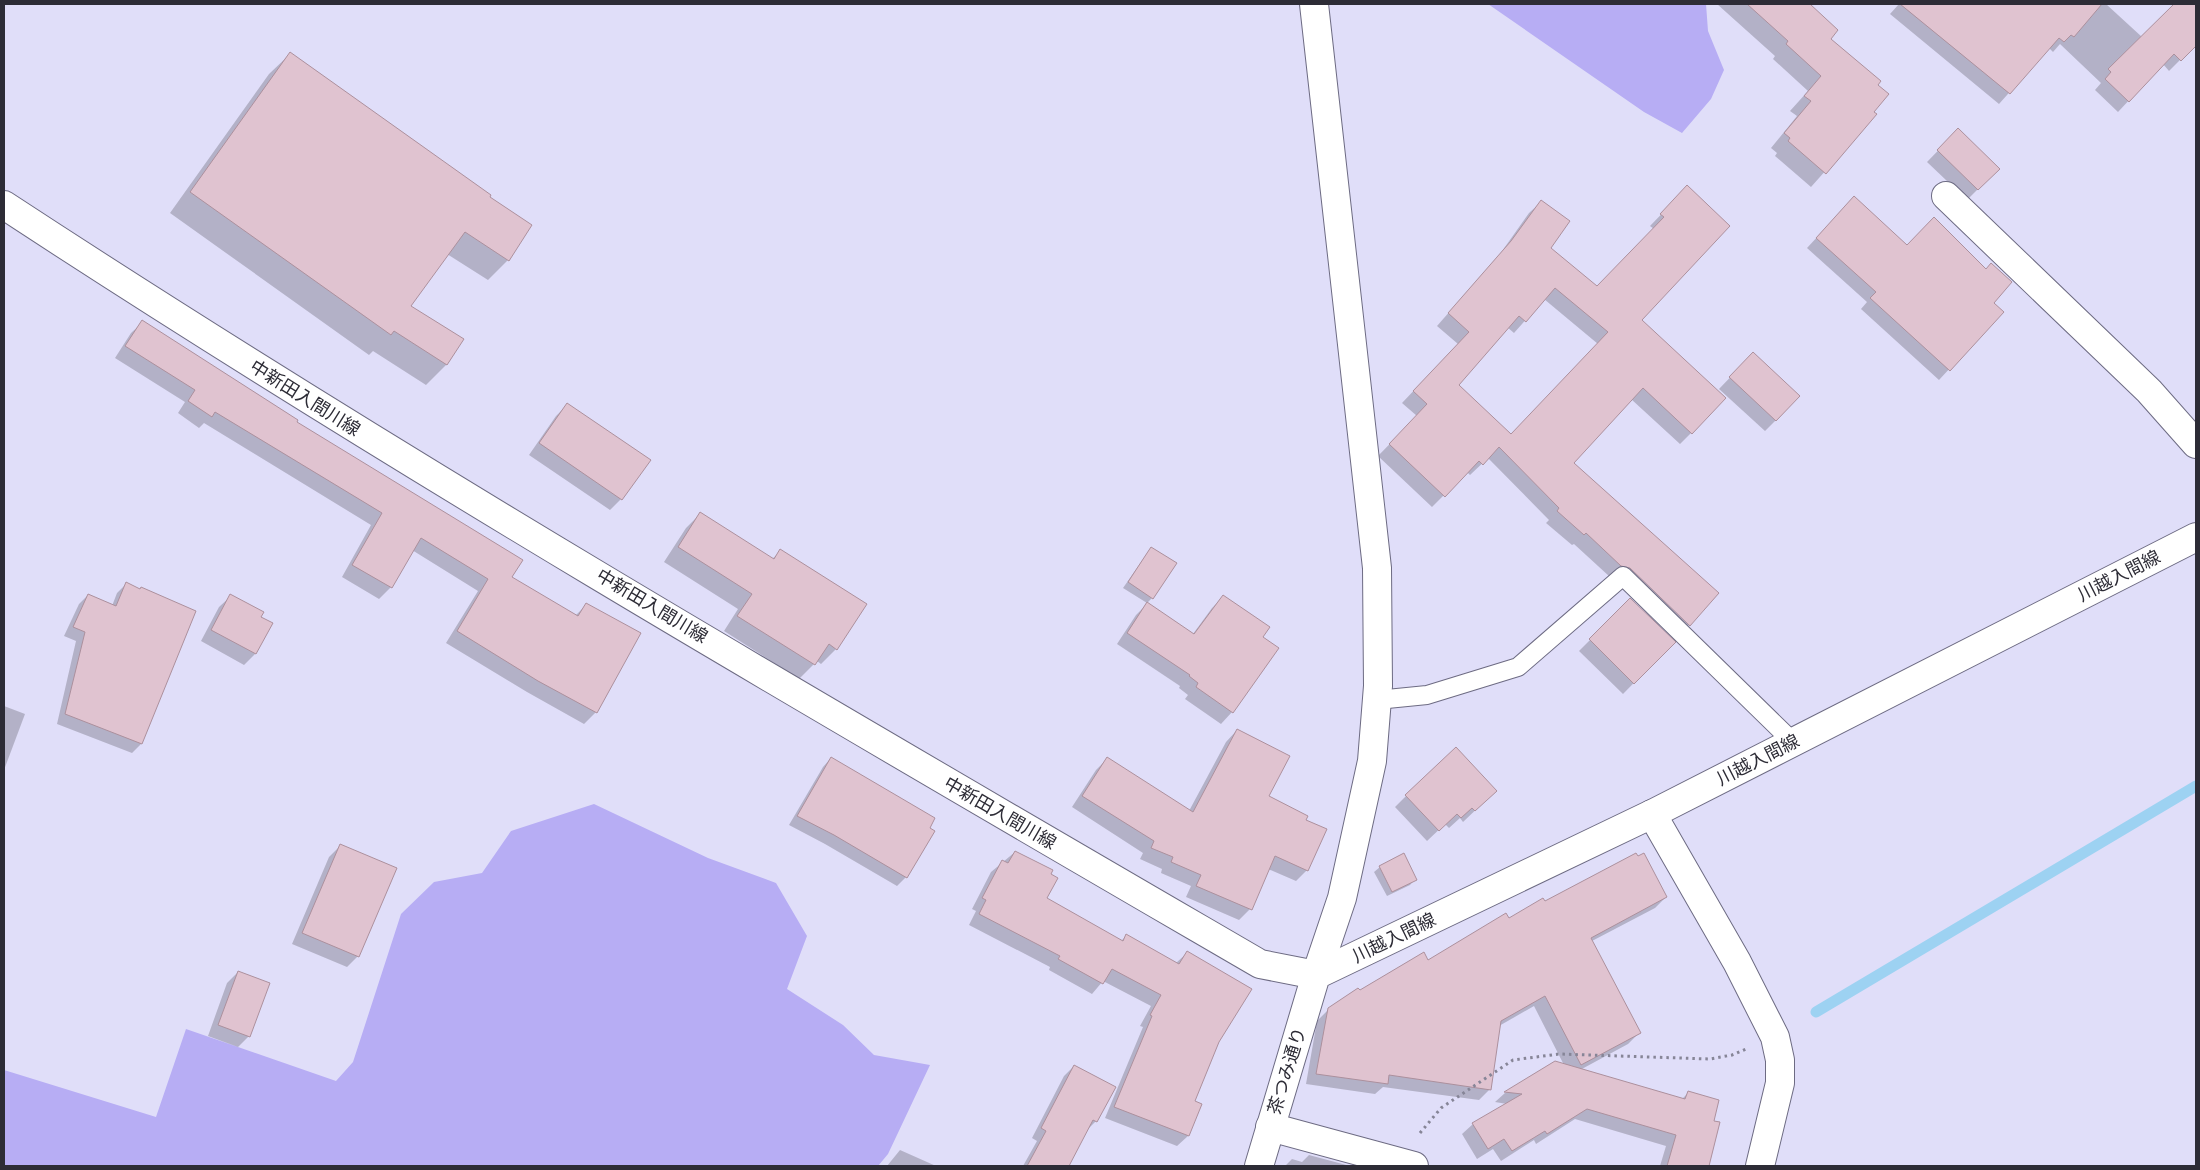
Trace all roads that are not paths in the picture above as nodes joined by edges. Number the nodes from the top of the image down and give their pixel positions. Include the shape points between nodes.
1 (1314, 4) edge
2 (1946, 196) dead end
3 (4, 205) edge
4 (2196, 444) edge
5 (2196, 537) edge
6 (1377, 700) junction
7 (1793, 742) junction
8 (1652, 814) junction
9 (1316, 975) junction
10 (1270, 1127) junction
11 (1405, 1164) edge
12 (1259, 1166) edge
13 (1760, 1166) edge

1 - 6 main road, 茶つみ通り via 1378,568
2 - 4 main road via 2149,391
3 - 9 main road, 中新田入間川線 via 357,430 941,779 1260,964
5 - 7 main road, 川越入間線
6 - 7 lane via 1427,694 1518,667 1622,576
6 - 9 main road, 茶つみ通り via 1372,761 1342,898
7 - 8 main road, 川越入間線
8 - 9 main road, 川越入間線
8 - 13 main road via 1737,962 1775,1037 1780,1083
9 - 10 main road, 茶つみ通り
10 - 11 main road
10 - 12 main road, 茶つみ通り

